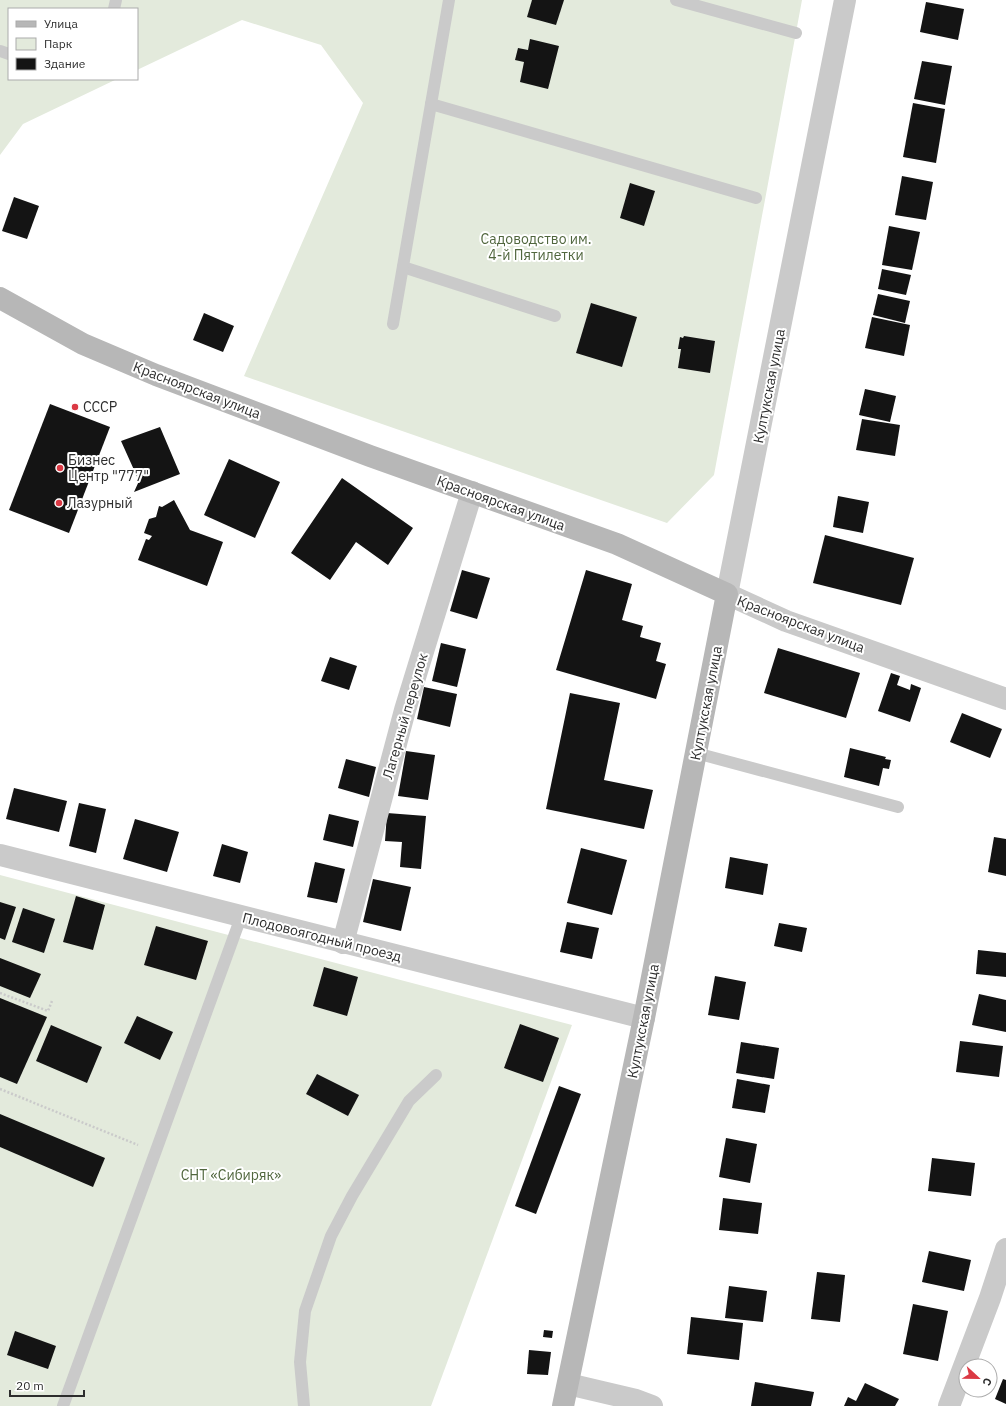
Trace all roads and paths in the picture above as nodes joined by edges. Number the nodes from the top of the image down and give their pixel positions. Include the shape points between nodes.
1 (449, 0) edge
2 (676, 0) edge
3 (846, 0) edge
4 (796, 33) dead end
5 (431, 104) junction
6 (756, 198) dead end
7 (403, 267) junction
8 (0, 299) edge
9 (555, 316) dead end
10 (393, 324) dead end
11 (472, 492) junction
12 (727, 594) junction
13 (1006, 699) edge
14 (696, 753) junction
15 (898, 807) dead end
16 (0, 855) edge
17 (241, 917) junction
18 (343, 943) junction
19 (0, 993) edge
20 (52, 1002) dead end
21 (644, 1018) junction
22 (436, 1075) dead end
23 (0, 1089) edge
24 (141, 1146) dead end
25 (1006, 1249) edge
26 (568, 1384) junction
27 (63, 1406) edge
28 (304, 1406) edge
29 (563, 1406) edge
30 (652, 1406) edge
31 (949, 1406) edge

1 - 5 lane
2 - 4 lane
3 - 12 street, Култукская улица
5 - 6 lane
5 - 7 lane
7 - 9 lane
7 - 10 lane
8 - 11 main road, Красноярская улица via 83,344 156,375
11 - 12 main road, Красноярская улица via 617,544
11 - 18 street, Лагерный переулок via 405,710
12 - 13 street, Красноярская улица via 786,621
12 - 14 main road, Култукская улица
14 - 15 lane
14 - 21 main road, Култукская улица
16 - 17 street, Плодовоягодный проезд
17 - 18 street, Плодовоягодный проезд
17 - 27 lane
18 - 21 street, Плодовоягодный проезд
19 - 20 path via 48,1011
21 - 26 main road, Култукская улица
22 - 28 lane via 409,1101 331,1236 306,1311 300,1362
23 - 24 path
25 - 31 street
26 - 29 main road, Култукская улица
26 - 30 street

